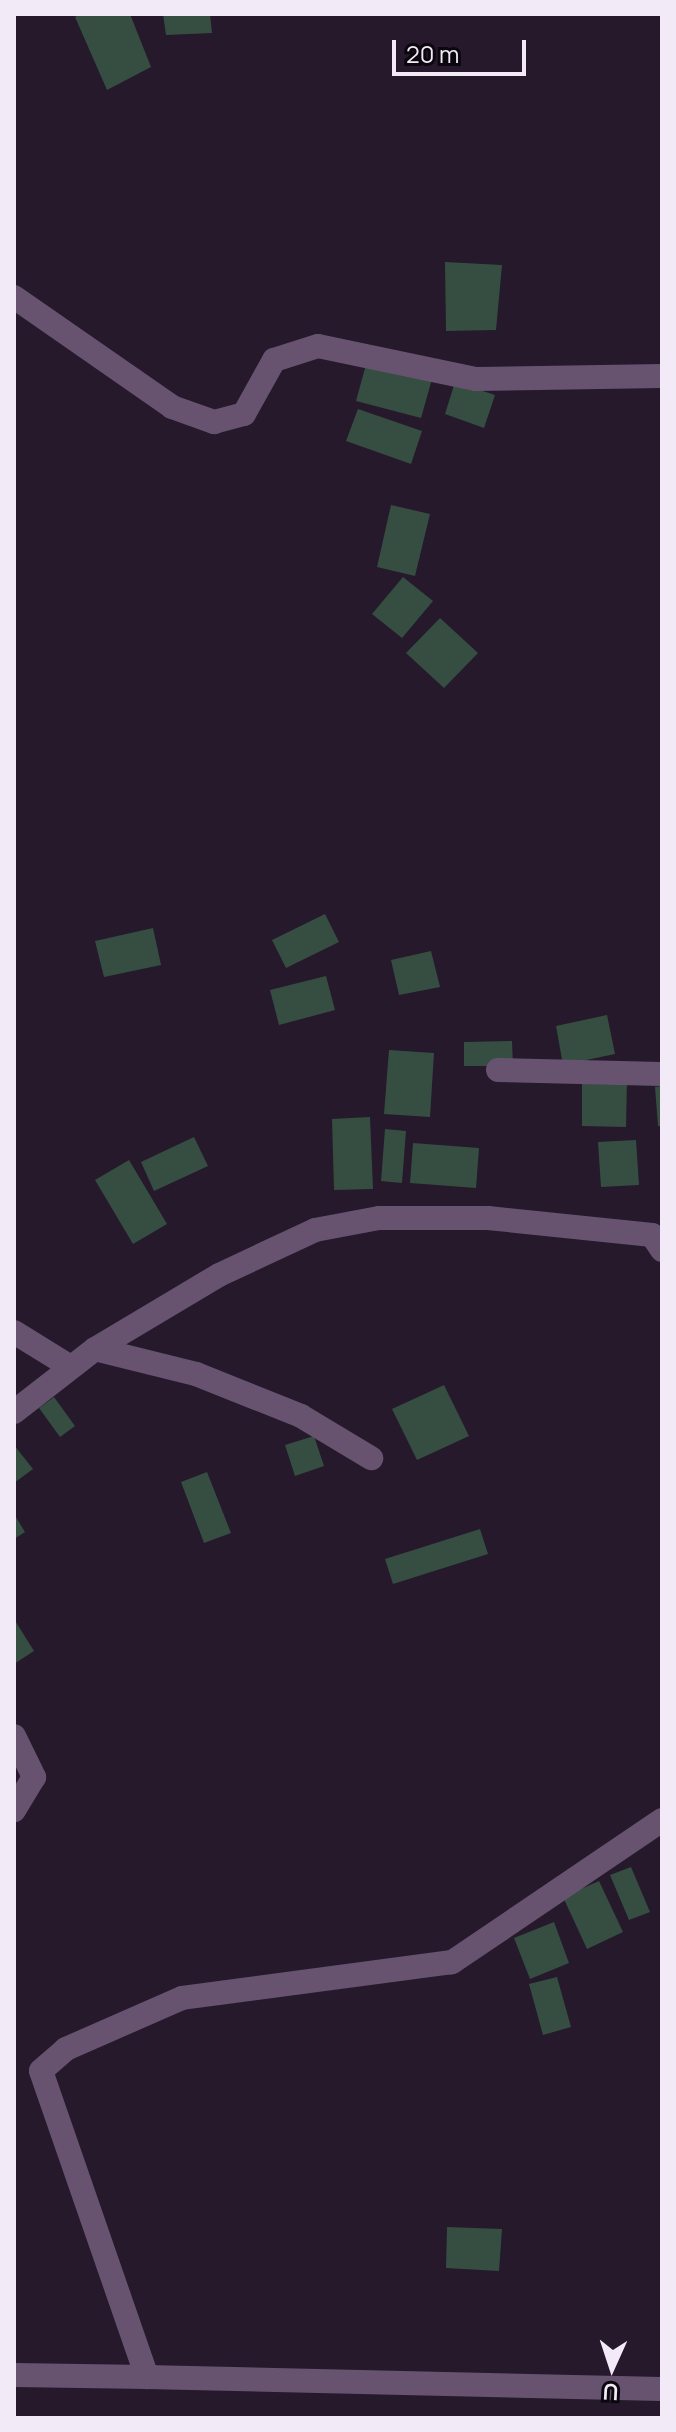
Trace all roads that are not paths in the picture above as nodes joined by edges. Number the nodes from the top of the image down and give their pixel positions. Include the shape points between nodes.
1 (14, 297) edge
2 (662, 376) edge
3 (498, 1070) dead end
4 (662, 1074) edge
5 (659, 1238) edge
6 (14, 1332) edge
7 (95, 1349) junction
8 (69, 1366) junction
9 (14, 1412) edge
10 (371, 1458) dead end
11 (14, 1736) edge
12 (14, 1810) edge
13 (662, 1820) edge
14 (14, 2375) edge
15 (147, 2377) junction
16 (662, 2389) edge

1 - 2 street via 172,407 214,422 244,414 274,360 318,346 476,379
3 - 4 street
5 - 7 street via 431,1216 315,1230 219,1275
6 - 8 street
7 - 8 street
7 - 10 street via 222,1385 301,1416
8 - 9 street
11 - 12 street via 34,1777
13 - 15 street via 452,1962 182,1998 66,2049 41,2071
14 - 15 street
15 - 16 street

